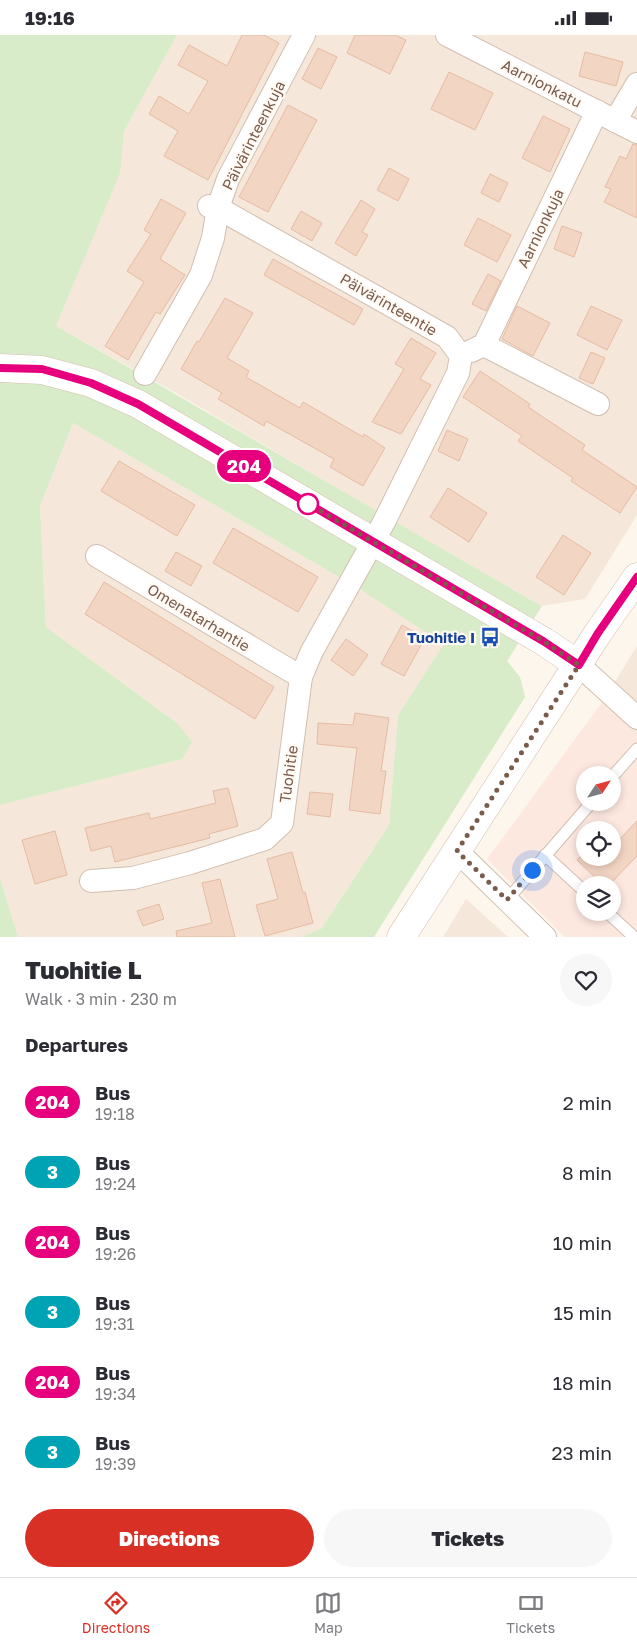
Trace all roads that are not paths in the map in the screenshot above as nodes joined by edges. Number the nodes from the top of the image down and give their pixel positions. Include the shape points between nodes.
1 (304, 35) edge
2 (447, 35) edge
3 (637, 84) edge
4 (606, 116) junction
5 (637, 132) edge
6 (214, 207) junction
7 (484, 345) junction
8 (461, 356) junction
9 (0, 368) edge
10 (146, 373) dead end
11 (598, 404) dead end
12 (374, 542) junction
13 (97, 556) dead end
14 (637, 577) edge
15 (579, 665) junction
16 (302, 677) junction
17 (637, 718) edge
18 (637, 749) edge
19 (621, 767) edge
20 (584, 811) edge
21 (457, 851) junction
22 (546, 855) junction
23 (91, 881) dead end
24 (576, 883) edge
25 (507, 900) junction
26 (617, 921) edge
27 (401, 937) edge
28 (545, 937) edge
29 (634, 937) edge

1 - 6 street, Päivärinteenkuja
2 - 4 street, Aarnionkatu
3 - 4 street, Aarnionkuja
4 - 5 street, Aarnionkatu
4 - 7 street, Aarnionkuja
6 - 8 street, Päivärinteentie via 447,337
6 - 10 street, Päivärinteenkuja via 213,238 201,275
7 - 8 street
7 - 11 street
8 - 12 street via 458,373
9 - 12 street via 42,369 91,383 138,404
12 - 15 street
12 - 16 street, Tuohitie via 312,651
13 - 16 street, Omenatarhantie
14 - 15 street
15 - 17 street
15 - 21 street
16 - 23 street, Tuohitie via 282,823 265,839 190,863 133,878
18 - 19 lane
20 - 22 lane
21 - 25 street
21 - 27 street
22 - 24 lane
22 - 25 lane
25 - 28 street
26 - 29 lane

